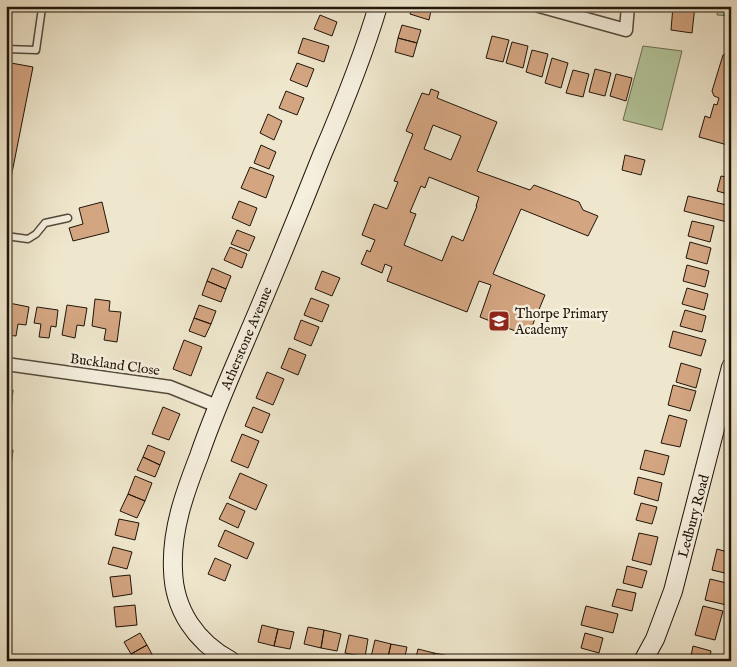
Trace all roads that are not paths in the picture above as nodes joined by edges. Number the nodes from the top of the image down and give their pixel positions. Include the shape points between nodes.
1 (378, 6) edge
2 (539, 6) edge
3 (628, 6) edge
4 (42, 8) dead end
5 (6, 49) edge
6 (68, 218) dead end
7 (6, 236) edge
8 (6, 364) edge
9 (731, 366) edge
10 (217, 406) junction
11 (231, 661) edge
12 (643, 661) edge

1 - 10 street, Atherstone Avenue via 360,64
2 - 3 street via 626,30
4 - 5 lane via 36,50
6 - 7 lane via 45,223 28,238
8 - 10 street, Buckland Close via 170,388
9 - 12 street, Ledbury Road via 673,591
10 - 11 street, Atherstone Avenue via 179,513 173,571 180,602 193,631 215,652

